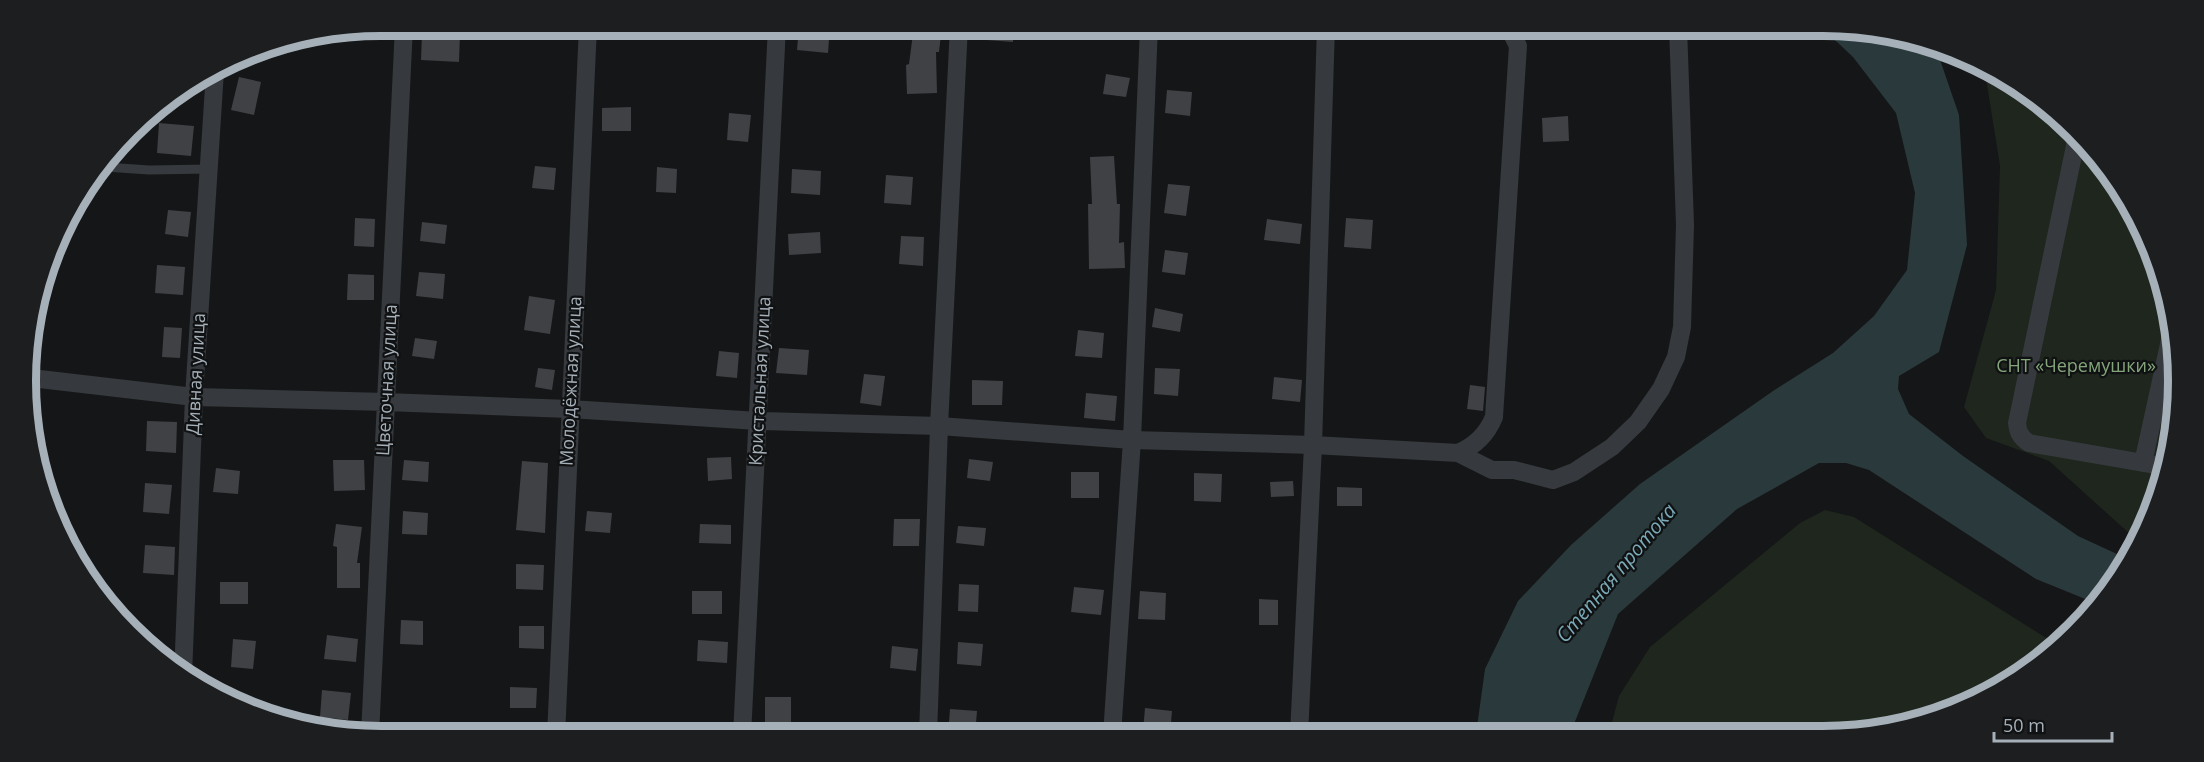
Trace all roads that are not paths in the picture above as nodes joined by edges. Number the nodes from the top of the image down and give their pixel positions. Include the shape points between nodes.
1 (404, 36) edge
2 (588, 36) edge
3 (777, 36) edge
4 (958, 36) edge
5 (1149, 36) edge
6 (1326, 36) edge
7 (1513, 36) edge
8 (1678, 36) edge
9 (215, 79) edge
10 (2075, 146) edge
11 (110, 167) edge
12 (210, 169) junction
13 (2166, 352) edge
14 (36, 379) edge
15 (194, 397) junction
16 (386, 402) junction
17 (570, 409) junction
18 (758, 421) junction
19 (939, 426) junction
20 (1132, 440) junction
21 (1314, 445) junction
22 (1458, 453) junction
23 (2143, 463) junction
24 (2157, 465) edge
25 (183, 664) edge
26 (370, 726) edge
27 (556, 726) edge
28 (743, 726) edge
29 (928, 726) edge
30 (1113, 726) edge
31 (1299, 726) edge

1 - 16 street, Цветочная улица
2 - 17 street, Молодёжная улица
3 - 18 street, Кристальная улица
4 - 19 street
5 - 20 street
6 - 21 street
7 - 22 street via 1518,46 1494,417 1481,438
8 - 22 street via 1685,225 1682,327 1676,357 1661,389 1638,422 1612,447 1563,477 1553,480 1514,470 1492,470
9 - 12 street, Дивная улица
10 - 23 street via 2017,429 2028,443
11 - 12 lane
12 - 15 street, Дивная улица
13 - 23 street
14 - 15 street
15 - 16 street
15 - 25 street, Дивная улица
16 - 17 street
16 - 26 street, Цветочная улица
17 - 18 street
17 - 27 street, Молодёжная улица
18 - 19 street
18 - 28 street, Кристальная улица
19 - 20 street
19 - 29 street
20 - 21 street
20 - 30 street
21 - 22 street
21 - 31 street
23 - 24 street

